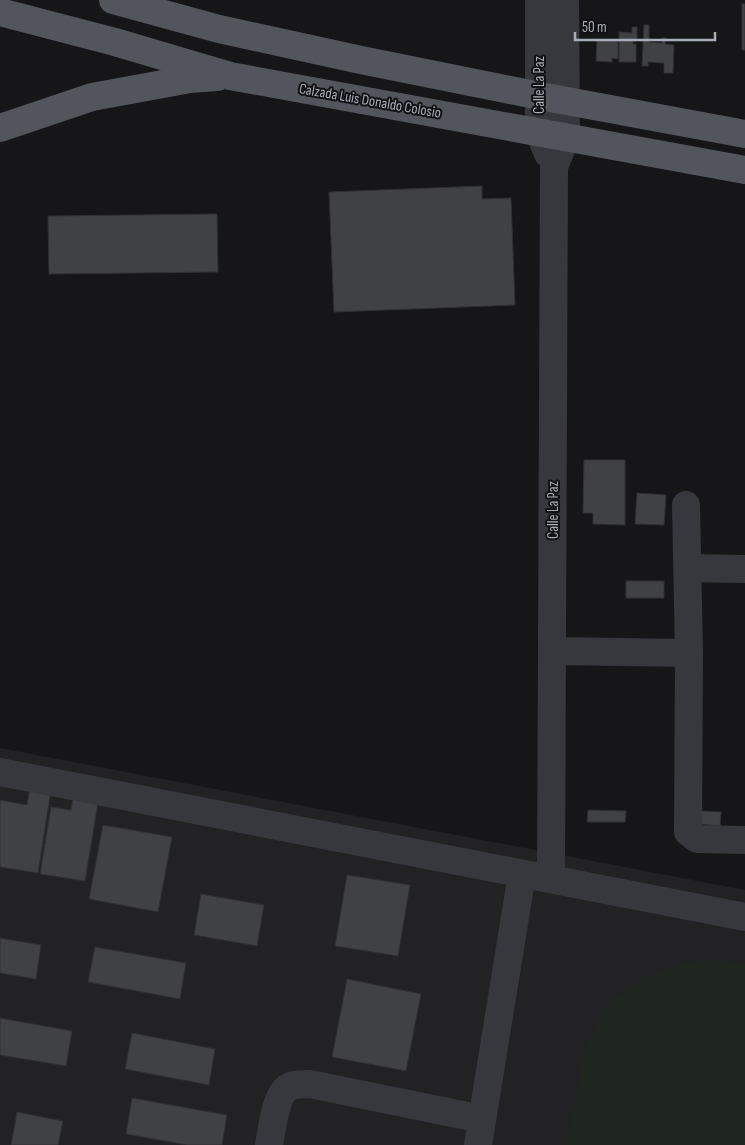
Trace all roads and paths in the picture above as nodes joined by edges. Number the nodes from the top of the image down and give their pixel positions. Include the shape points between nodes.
1 (113, 0) edge
2 (539, 0) edge
3 (565, 0) edge
4 (0, 12) edge
5 (230, 76) junction
6 (540, 96) junction
7 (566, 101) junction
8 (0, 128) edge
9 (539, 132) junction
10 (745, 134) edge
11 (566, 137) junction
12 (554, 167) junction
13 (745, 170) edge
14 (686, 505) dead end
15 (688, 568) junction
16 (745, 569) edge
17 (553, 651) junction
18 (689, 653) junction
19 (0, 772) edge
20 (745, 840) edge
21 (522, 874) junction
22 (551, 880) junction
23 (745, 917) edge
24 (480, 1132) edge
25 (269, 1145) edge

1 - 6 main road via 219,29
2 - 6 street, Calle La Paz
3 - 7 street, Calle La Paz
4 - 5 main road, Calzada Luis Donaldo Colosio
5 - 8 main road via 190,79 92,97
5 - 9 main road, Calzada Luis Donaldo Colosio
6 - 7 main road
6 - 9 street, Calle La Paz
7 - 10 main road
7 - 11 street, Calle La Paz
9 - 11 main road, Calzada Luis Donaldo Colosio
9 - 12 street, Calle La Paz
11 - 12 street, Calle La Paz
11 - 13 main road, Calzada Luis Donaldo Colosio
12 - 17 street, Calle La Paz
14 - 15 street
15 - 16 street
15 - 18 street
17 - 18 street
17 - 22 street, Calle La Paz
18 - 20 street via 688,832 697,839
19 - 21 street
21 - 22 street
21 - 24 street
22 - 23 street
24 - 25 street via 310,1084 296,1084 286,1088 278,1100

